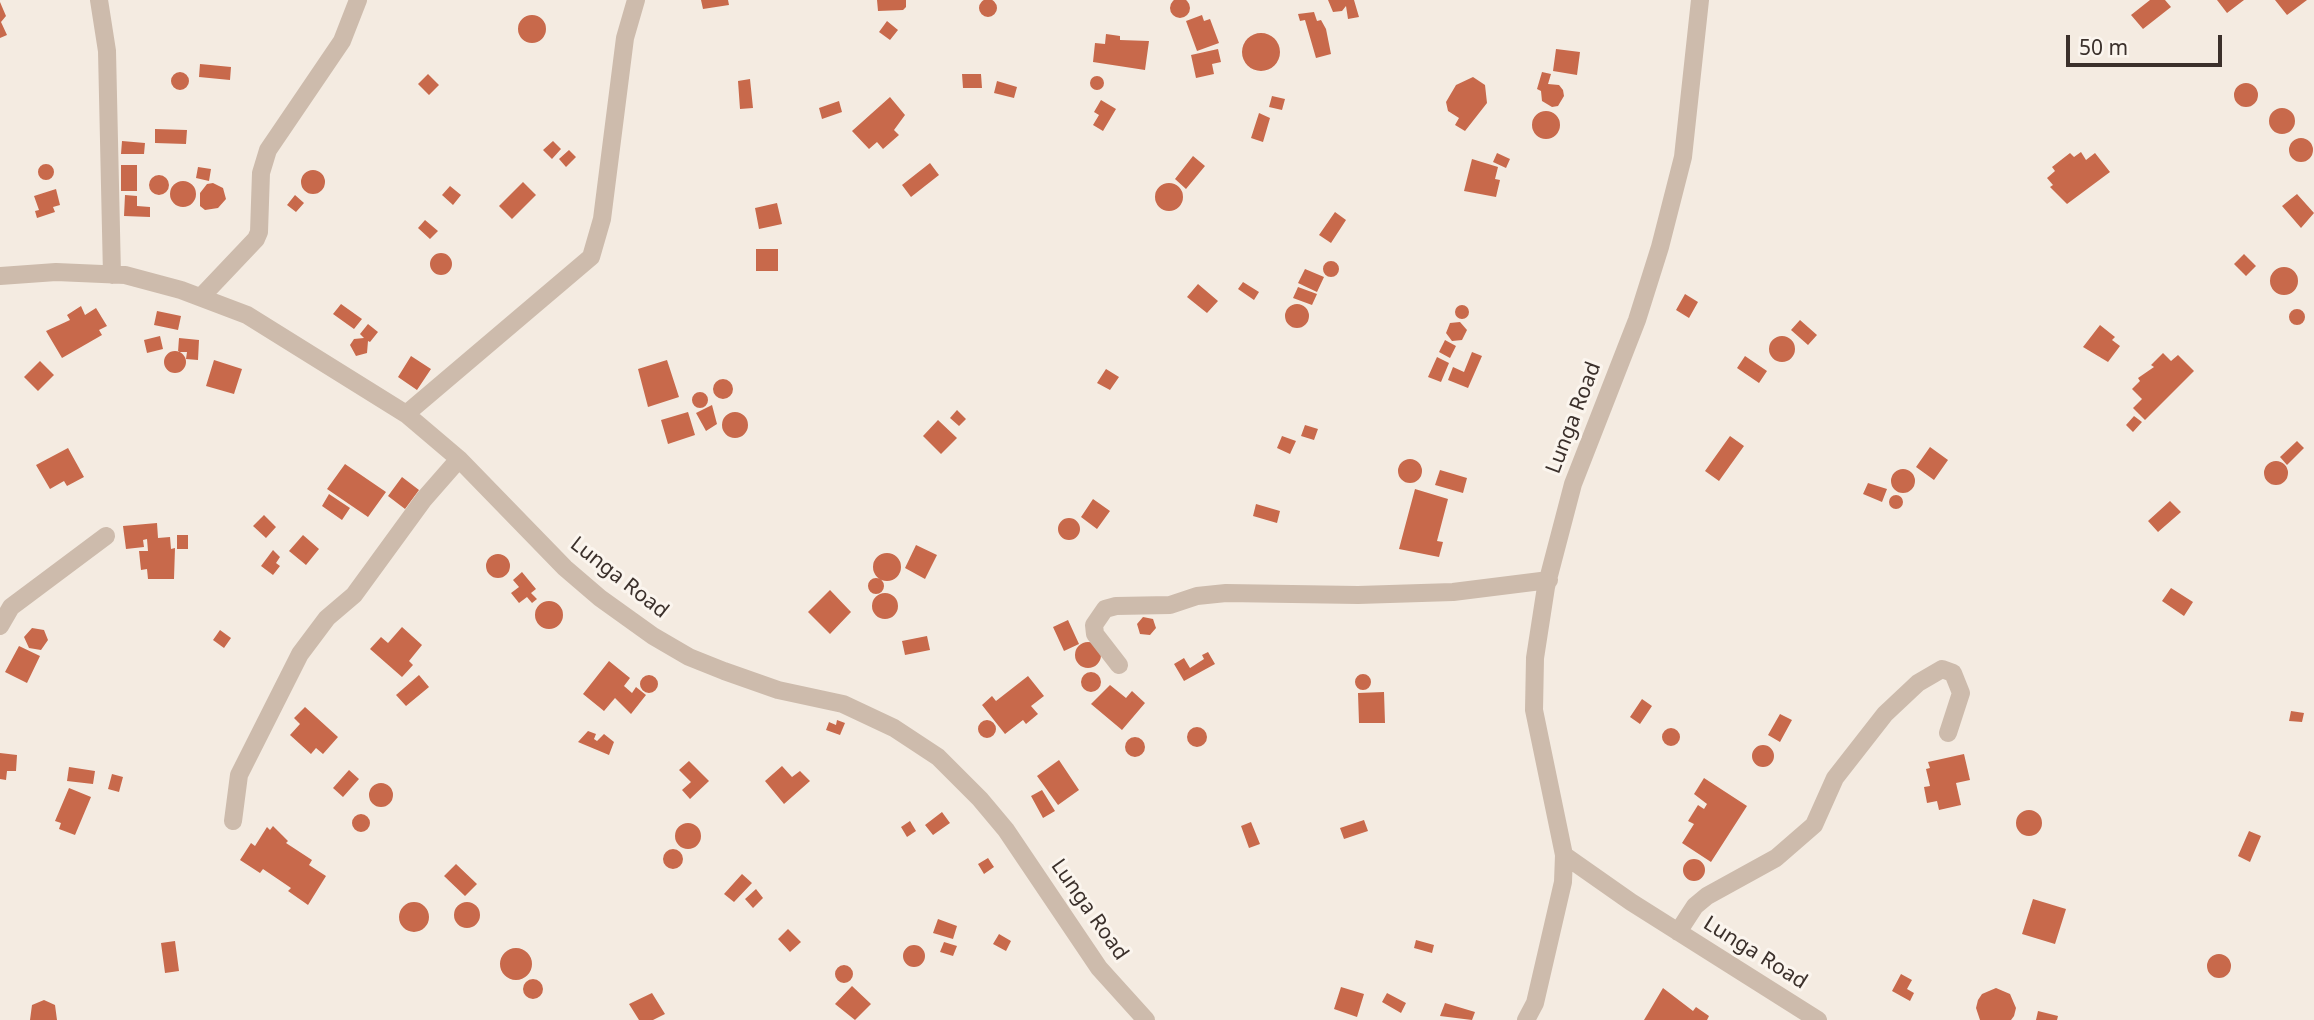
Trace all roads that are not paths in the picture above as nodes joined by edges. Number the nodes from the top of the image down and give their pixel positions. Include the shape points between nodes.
1 (99, 0) edge
2 (358, 0) edge
3 (636, 0) edge
4 (1700, 0) edge
5 (112, 275) junction
6 (0, 276) edge
7 (201, 297) junction
8 (406, 414) junction
9 (458, 459) junction
10 (106, 536) dead end
11 (1549, 580) junction
12 (0, 626) edge
13 (1119, 665) dead end
14 (1948, 733) dead end
15 (233, 821) dead end
16 (1564, 855) junction
17 (1678, 932) junction
18 (1146, 1020) edge
19 (1526, 1020) edge
20 (1818, 1020) edge

1 - 5 street via 107,51
2 - 7 street via 342,41 268,150 261,173 256,239
3 - 8 street via 625,38 602,219 591,257
4 - 11 street, Lunga Road via 1683,157 1660,247 1637,320 1573,484
5 - 6 street, Lunga Road
5 - 7 street, Lunga Road
7 - 8 street, Lunga Road via 247,315
8 - 9 street, Lunga Road
9 - 15 street via 354,595 327,618 300,654 239,775
9 - 18 street, Lunga Road via 565,568 653,636 724,671 778,690 843,704 894,728 938,757 1006,830 1099,968
10 - 12 street via 11,607
11 - 13 street via 1453,592 1226,593 1170,605 1116,606 1105,609 1094,625 1095,634
11 - 16 street, Lunga Road via 1535,659 1534,710
14 - 17 street via 1961,693 1953,673 1942,669 1918,683 1885,714 1835,778 1815,825 1776,858 1707,896
16 - 17 street, Lunga Road
16 - 19 street, Lunga Road via 1558,912 1535,1003
17 - 20 street, Lunga Road

